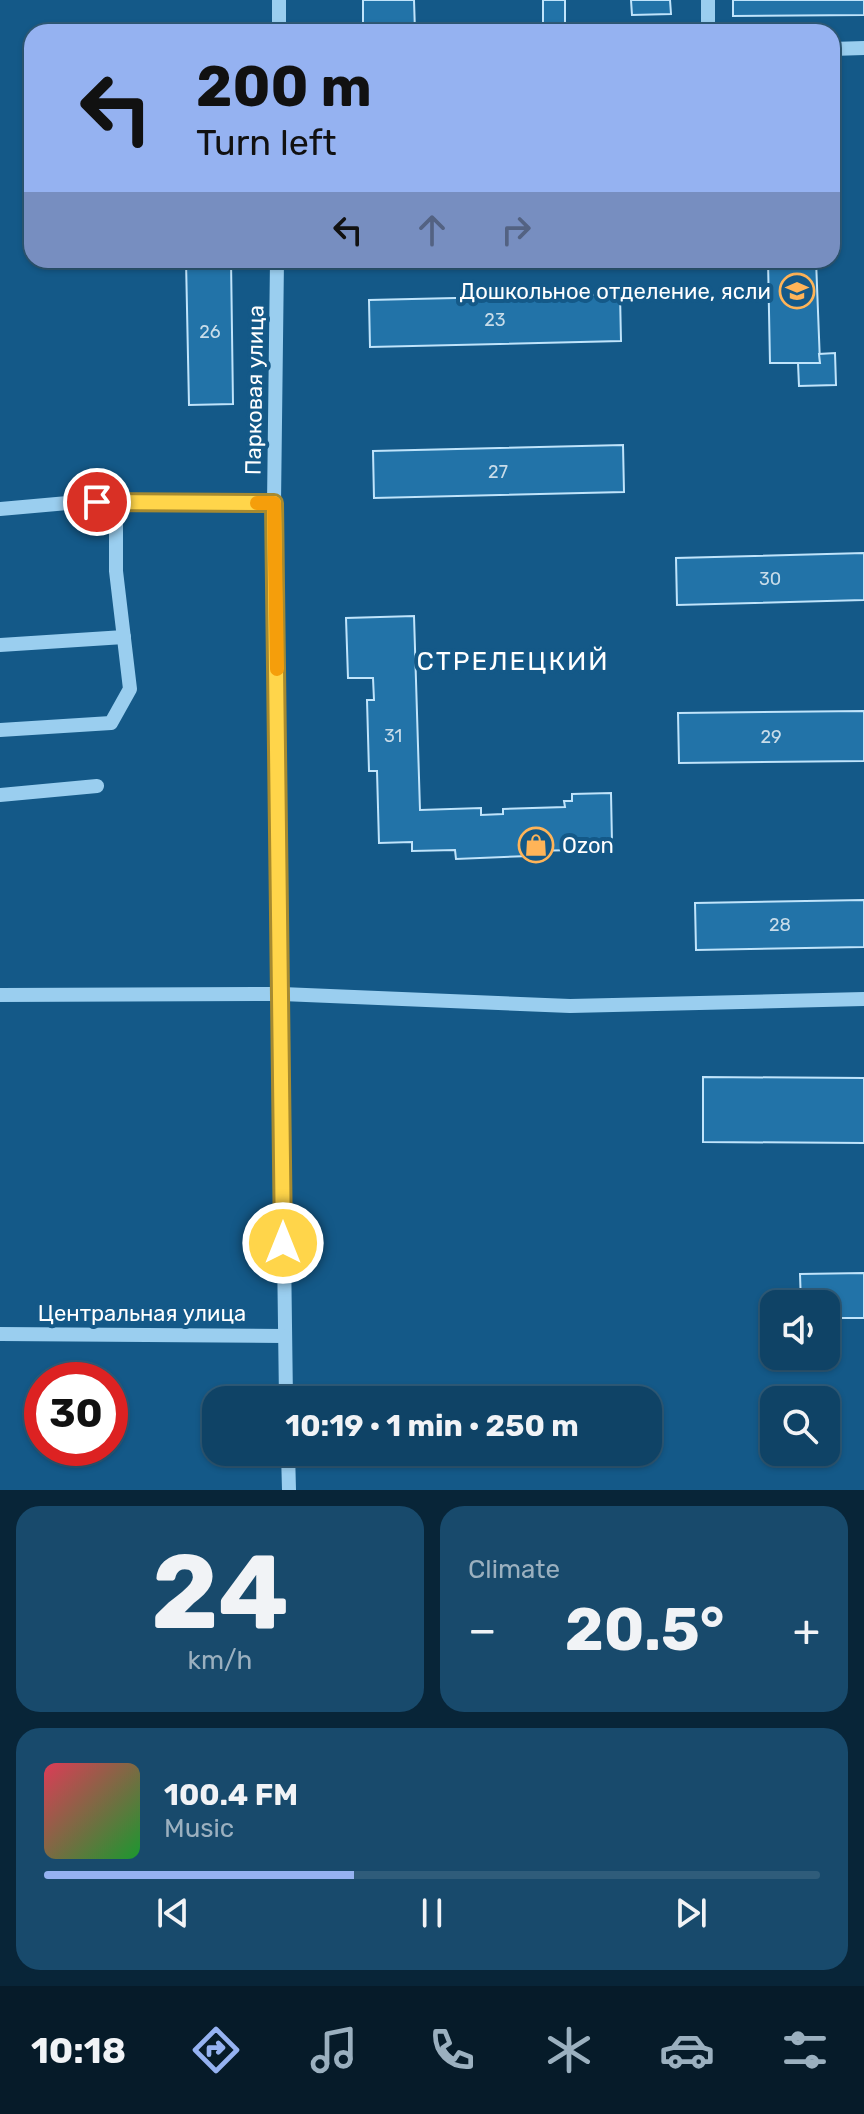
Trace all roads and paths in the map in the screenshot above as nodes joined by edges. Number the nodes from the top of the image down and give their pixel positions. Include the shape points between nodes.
1 (279, 0) edge
2 (708, 0) edge
3 (279, 24) edge
4 (708, 24) edge
5 (864, 48) edge
6 (840, 49) edge
7 (277, 268) edge
8 (116, 502) junction
9 (274, 503) junction
10 (0, 509) edge
11 (124, 637) junction
12 (0, 645) edge
13 (0, 730) edge
14 (97, 786) dead end
15 (0, 795) edge
16 (282, 994) junction
17 (0, 995) edge
18 (864, 999) edge
19 (0, 1334) edge
20 (284, 1336) junction
21 (286, 1386) edge
22 (288, 1466) edge
23 (289, 1490) edge

1 - 3 street
2 - 4 street
5 - 6 street
7 - 9 street, Парковая улица
8 - 9 street
8 - 10 street
8 - 11 street via 116,571
9 - 16 street, Парковая улица
11 - 12 street
11 - 13 street via 130,689 111,723
14 - 15 street
16 - 17 street
16 - 18 street via 570,1006
16 - 20 street, Парковая улица
19 - 20 street, Центральная улица
20 - 21 street, Парковая улица
22 - 23 street

